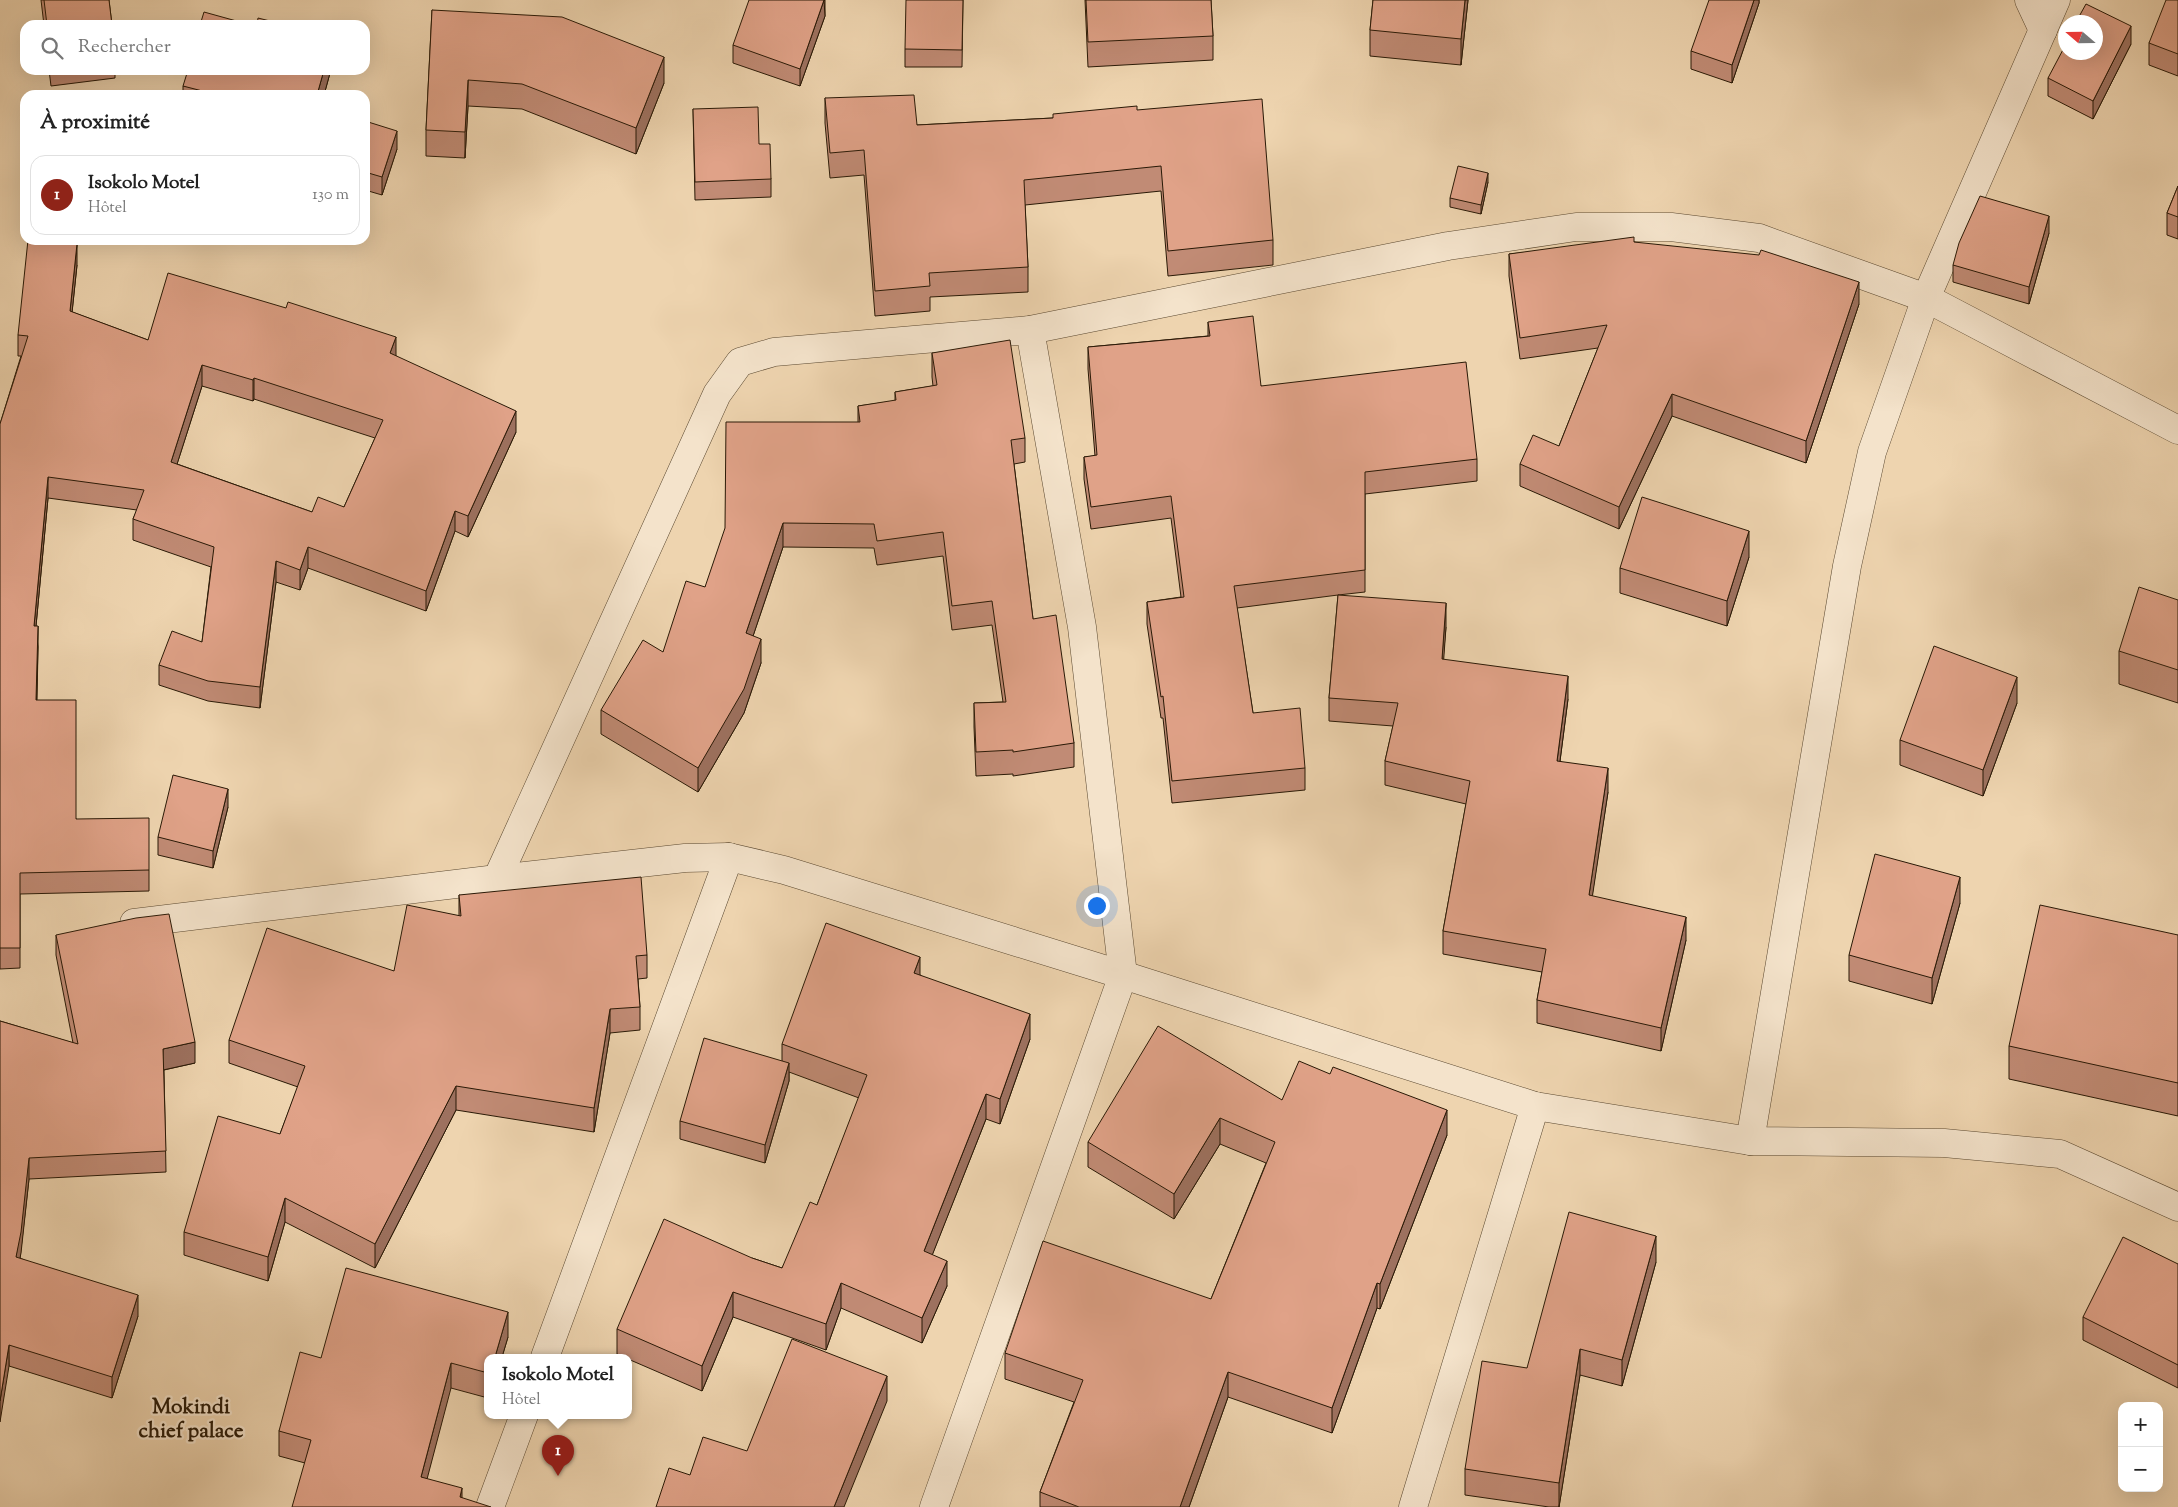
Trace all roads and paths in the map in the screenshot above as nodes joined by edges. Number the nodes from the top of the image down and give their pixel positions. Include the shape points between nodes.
1 (2029, 0) edge
2 (2056, 0) edge
3 (2043, 30) junction
4 (1926, 298) junction
5 (1030, 330) junction
6 (2178, 430) edge
7 (729, 857) junction
8 (497, 879) junction
9 (120, 925) edge
10 (1123, 975) junction
11 (1535, 1106) junction
12 (1750, 1141) junction
13 (2178, 1207) edge
14 (546, 1354) edge
15 (523, 1419) edge
16 (490, 1507) edge
17 (934, 1507) edge
18 (1413, 1507) edge

1 - 3 street
2 - 3 street
3 - 4 street
4 - 5 street via 1759,238 1671,227 1576,227 1448,246
4 - 6 street
4 - 12 street via 1872,452 1847,566
5 - 8 street via 774,352 740,362 717,394
5 - 10 street via 1082,627
7 - 8 street via 685,858
7 - 10 street via 784,870
7 - 14 street
8 - 9 street
10 - 11 street
10 - 17 street
11 - 12 street
11 - 18 street
12 - 13 street via 1944,1142 2060,1154
15 - 16 street

